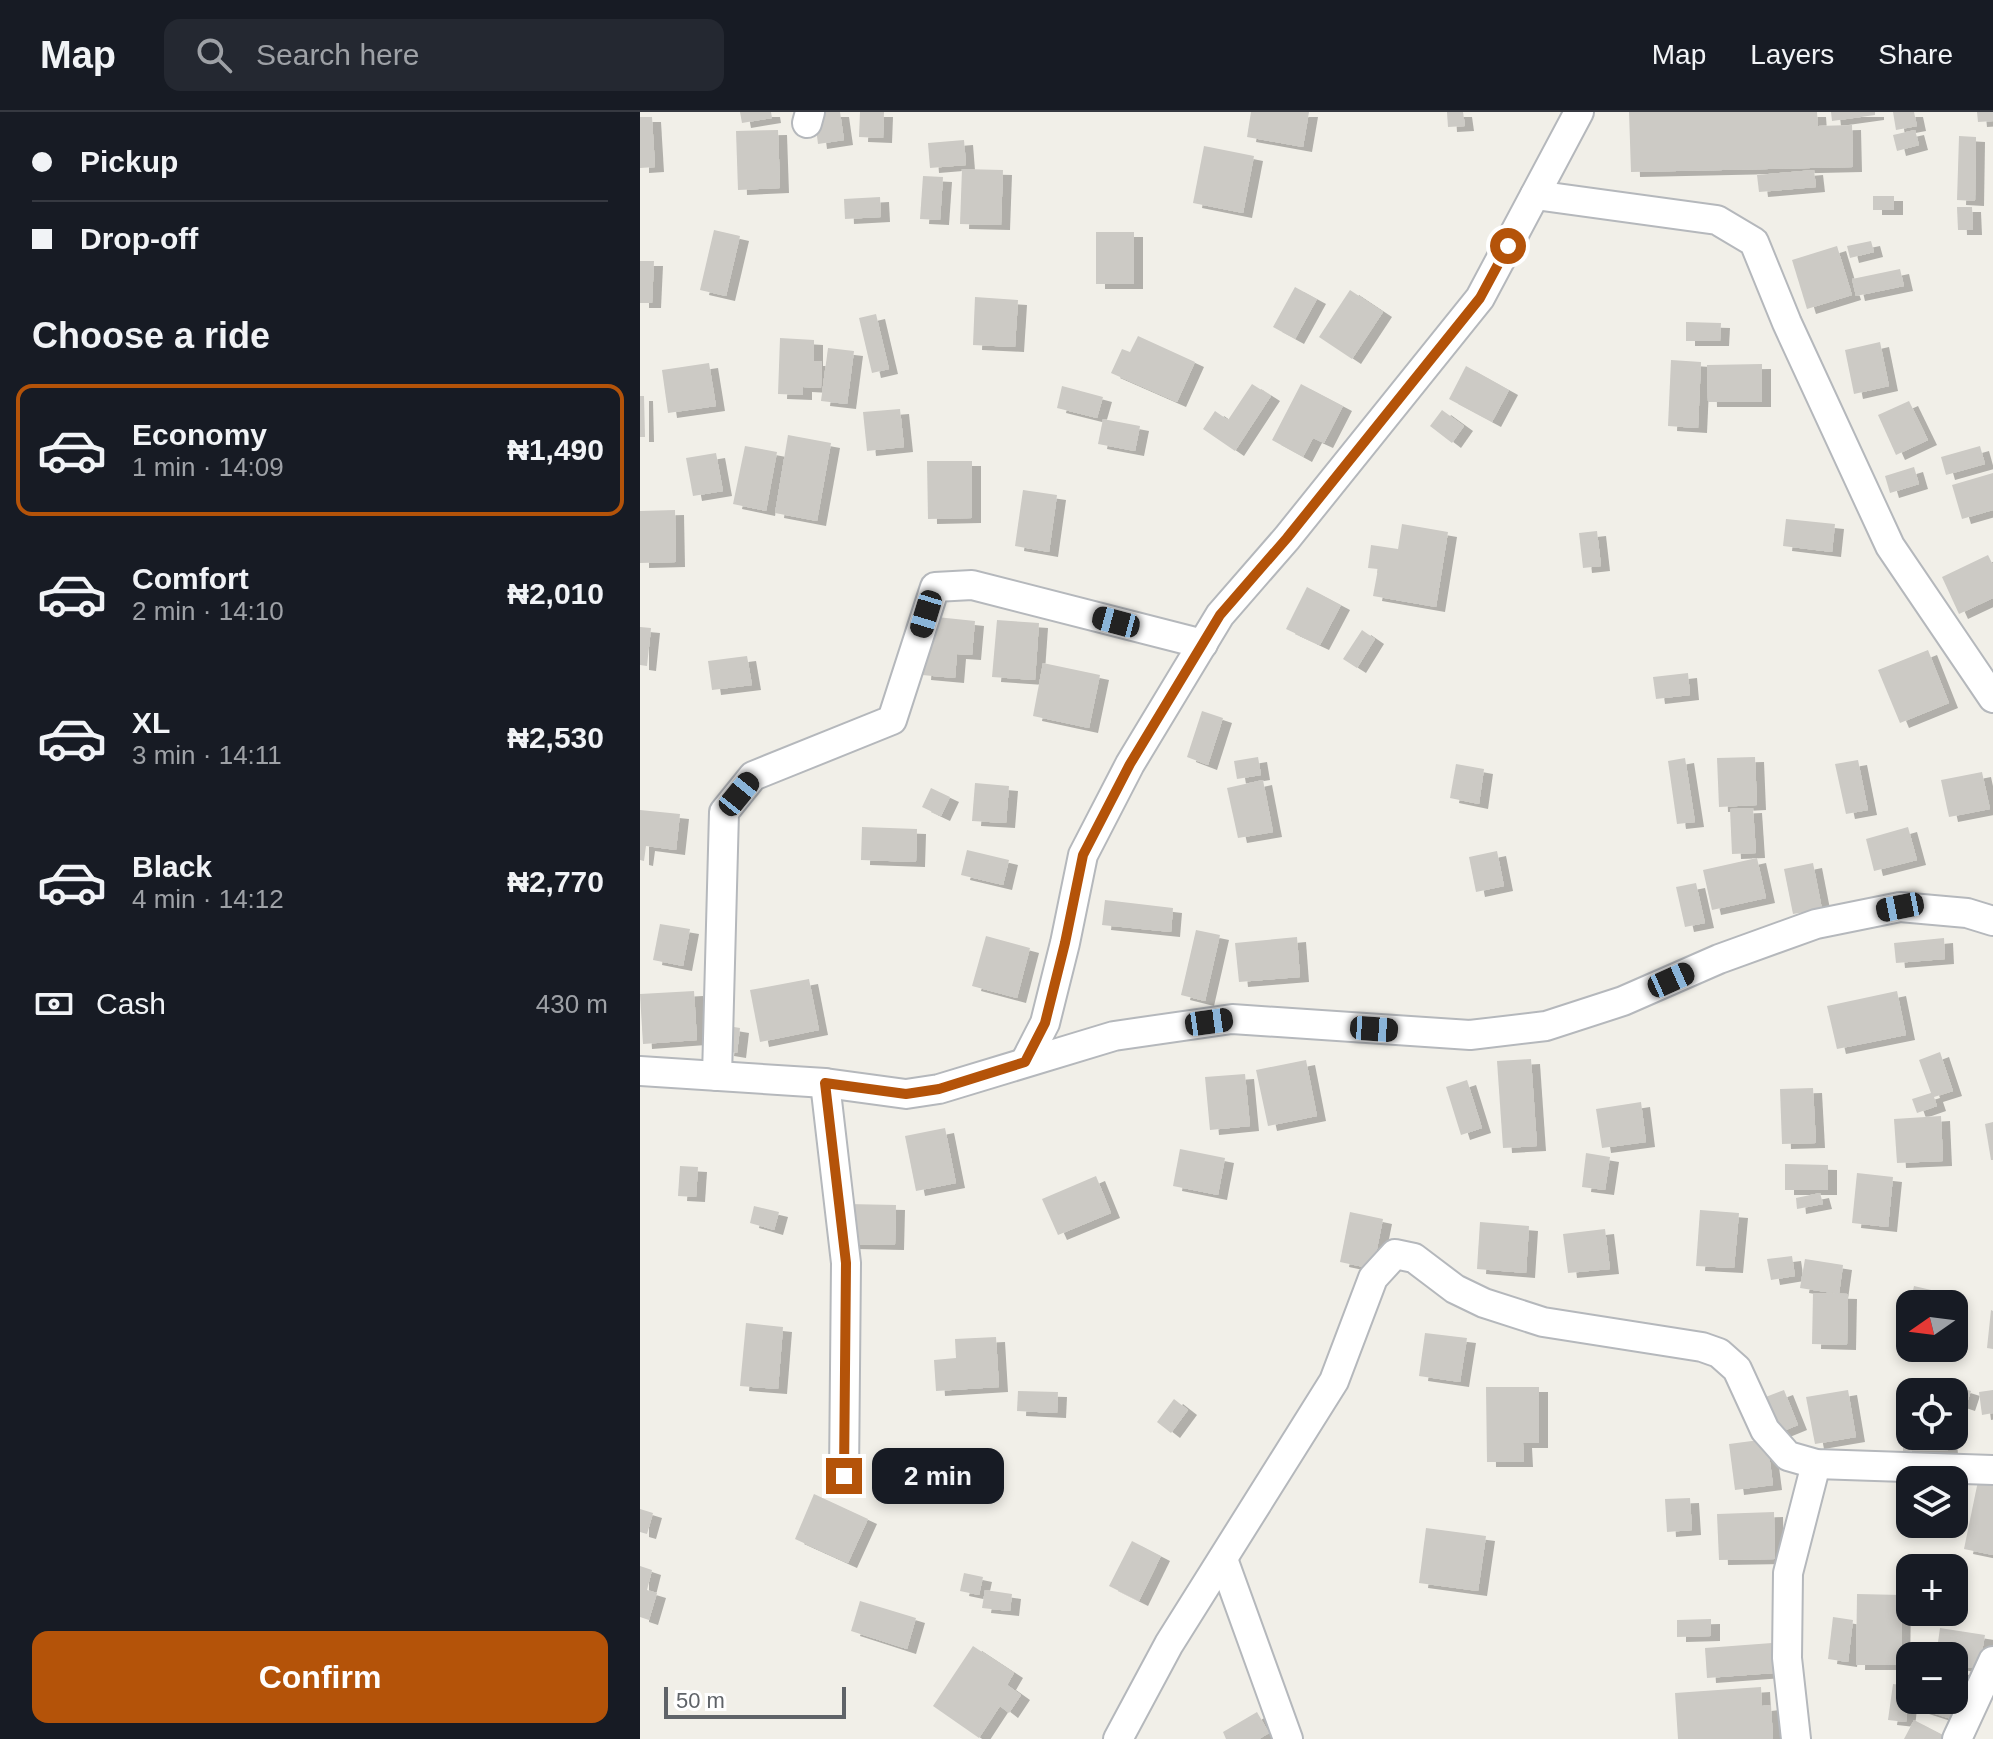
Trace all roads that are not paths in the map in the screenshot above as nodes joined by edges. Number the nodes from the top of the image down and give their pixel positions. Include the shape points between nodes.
1 (1579, 112) edge
2 (1535, 195) junction
3 (1203, 644) junction
4 (1993, 698) edge
5 (1993, 921) edge
6 (1025, 1062) junction
7 (640, 1071) edge
8 (717, 1076) junction
9 (825, 1083) junction
10 (1816, 1464) junction
11 (1993, 1470) edge
12 (844, 1476) dead end
13 (1223, 1559) junction
14 (1993, 1661) edge
15 (1118, 1739) edge
16 (1288, 1739) edge
17 (1796, 1739) edge
18 (1957, 1739) edge

1 - 2 street
2 - 3 street via 1480,298 1220,615
2 - 4 street via 1717,220 1754,242 1890,546
3 - 6 street via 1130,764 1083,855 1045,1023
3 - 8 street via 972,585 935,587 892,720 753,776 724,812
5 - 6 street via 1967,913 1900,907 1816,924 1546,1026 1470,1035 1232,1019 1114,1036
6 - 9 street via 906,1094
7 - 8 street
8 - 9 street
9 - 12 street via 846,1263
10 - 11 street
10 - 13 street via 1788,1456 1765,1430 1737,1369 1719,1353 1543,1322 1484,1303 1414,1258 1395,1254 1373,1278 1334,1381
10 - 17 street via 1788,1573 1787,1658
13 - 15 street
13 - 16 street
14 - 18 street

